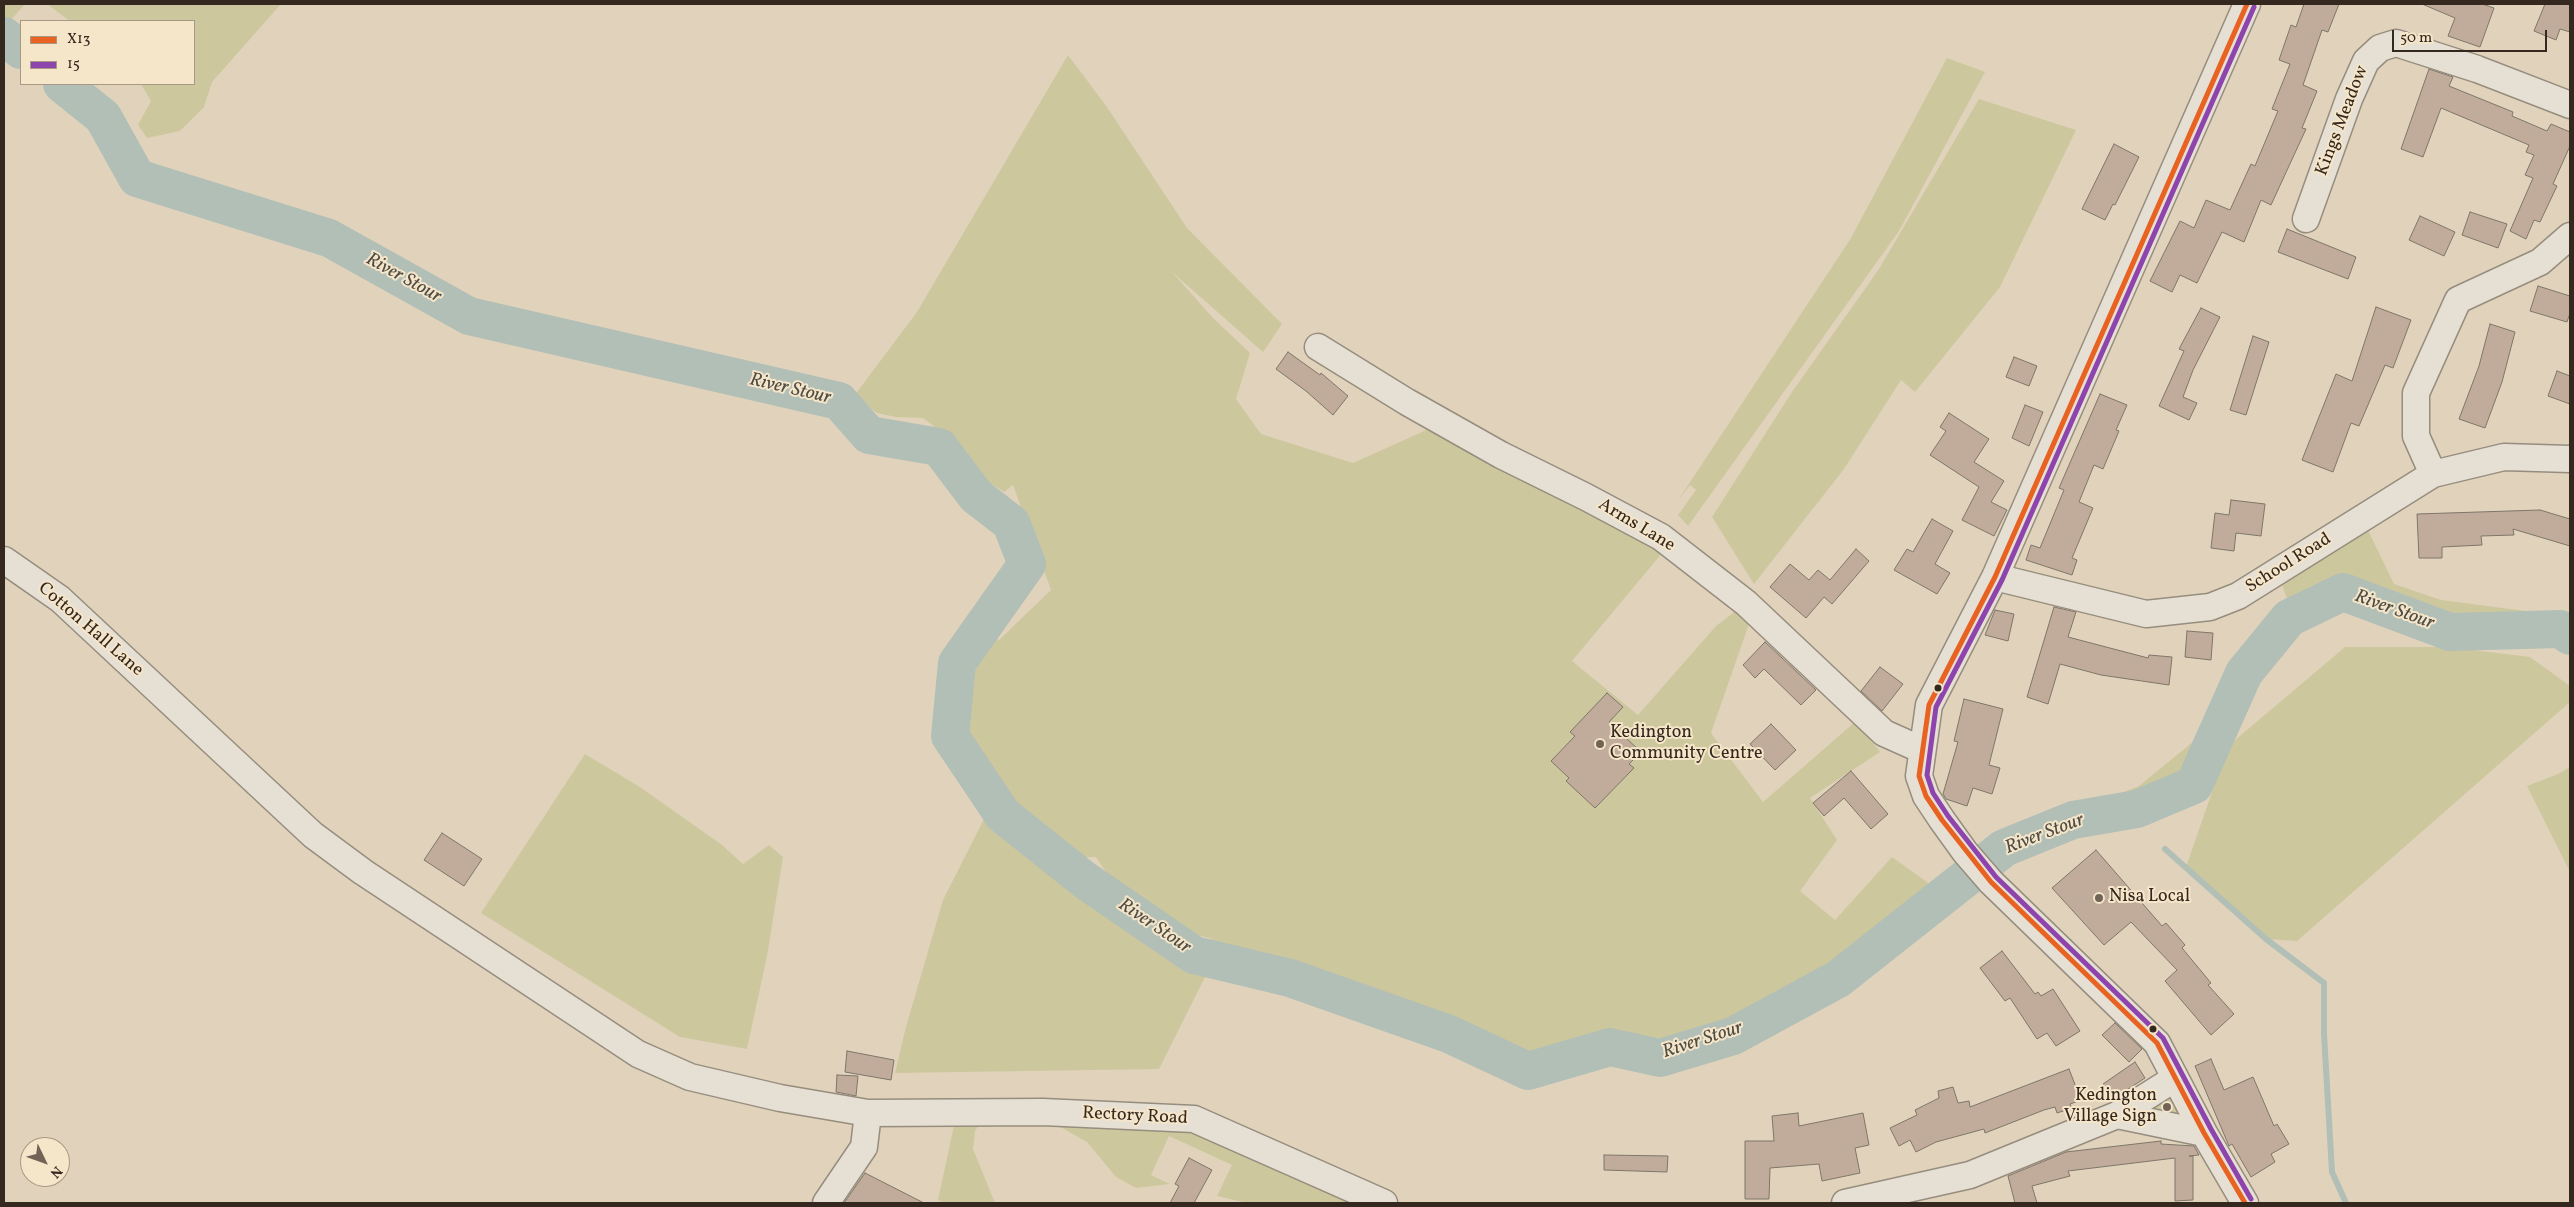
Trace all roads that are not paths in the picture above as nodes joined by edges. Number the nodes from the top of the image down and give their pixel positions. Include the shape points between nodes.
1 (2247, 4) edge
2 (2570, 105) edge
3 (2306, 219) dead end
4 (2570, 236) edge
5 (1318, 347) dead end
6 (2570, 460) edge
7 (2433, 474) junction
8 (4, 560) edge
9 (1995, 577) junction
10 (1922, 750) junction
11 (2174, 1079) junction
12 (868, 1112) junction
13 (2117, 1114) junction
14 (2204, 1133) junction
15 (826, 1203) edge
16 (1384, 1203) edge
17 (1845, 1203) edge
18 (2245, 1203) edge

1 - 9 street
2 - 3 street, Kings Meadow via 2396,43 2380,48 2366,61 2352,91
4 - 7 street via 2540,262 2458,300 2416,393 2416,436
5 - 10 street, Arms Lane via 1501,455 1661,537 1746,603 1884,733
6 - 7 street, School Road via 2504,457
7 - 9 street, School Road via 2238,596 2210,606 2146,614
8 - 12 street, Cotton Hall Lane via 60,599 313,835 372,878 638,1054 690,1077 780,1098
9 - 10 street via 1929,705
10 - 11 street via 1919,776 1926,796 1965,852 1991,882 2157,1043
11 - 13 street
11 - 14 street
12 - 15 street via 864,1147
12 - 16 street, Rectory Road via 1043,1112 1194,1119
13 - 14 street
13 - 17 street via 1970,1175
14 - 18 street

